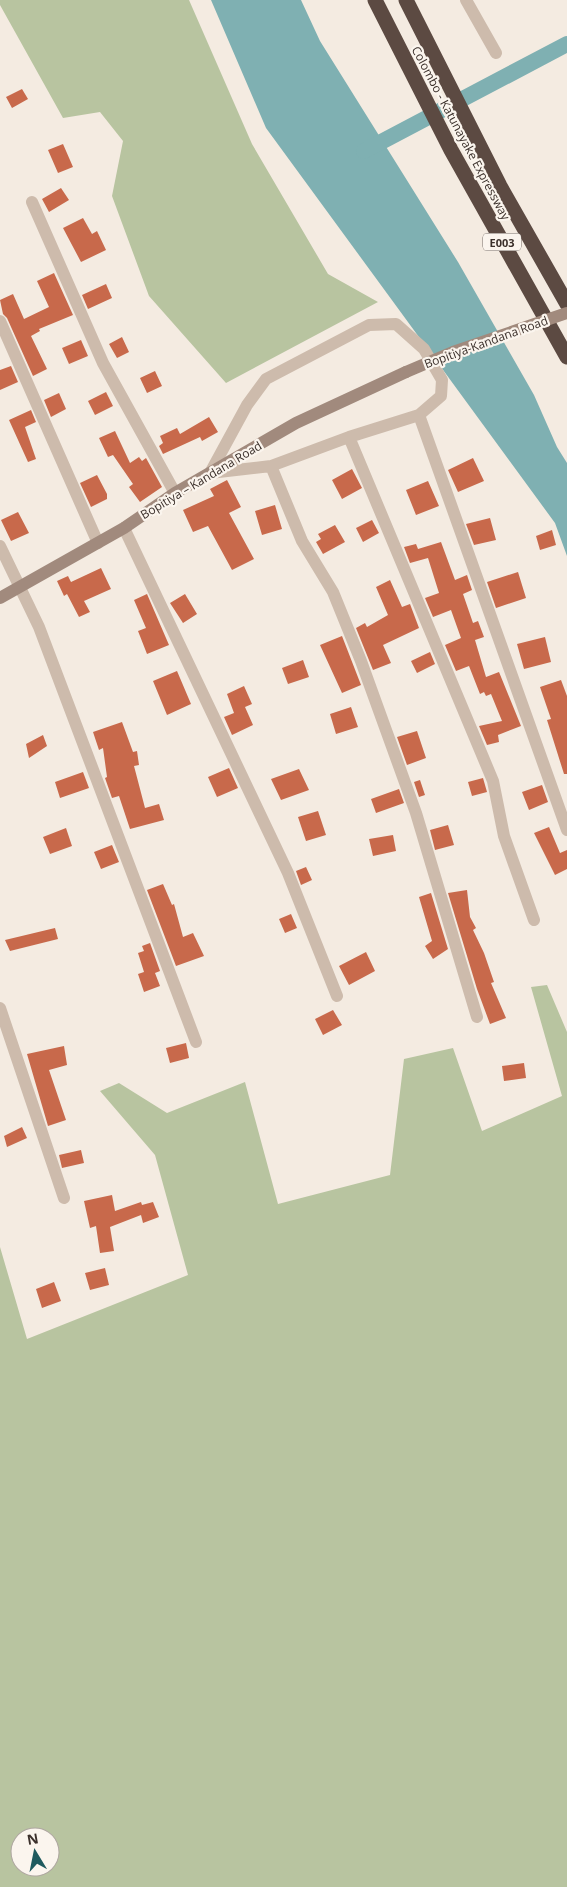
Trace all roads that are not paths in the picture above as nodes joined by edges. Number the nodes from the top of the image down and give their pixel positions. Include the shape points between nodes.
1 (374, 0) edge
2 (406, 0) edge
3 (466, 0) edge
4 (496, 53) dead end
5 (32, 202) dead end
6 (567, 304) edge
7 (567, 313) edge
8 (0, 321) edge
9 (567, 357) edge
10 (406, 372) joint
11 (420, 416) junction
12 (349, 437) junction
13 (271, 466) junction
14 (210, 473) junction
15 (175, 493) junction
16 (124, 528) junction
17 (98, 543) junction
18 (0, 546) edge
19 (19, 588) junction
20 (0, 598) edge
21 (567, 830) edge
22 (534, 920) dead end
23 (337, 996) dead end
24 (0, 1008) edge
25 (477, 1017) dead end
26 (196, 1042) dead end
27 (64, 1198) dead end

1 - 9 highway, Colombo - Katunayake Expressway / E003 via 438,126
2 - 6 highway, Colombo - Katunayake Expressway / E003 via 500,186
3 - 4 street
5 - 15 street via 103,363
7 - 10 street, Bopitiya-Kandana Road, bridge via 453,352
8 - 17 street
10 - 14 street, Bopitiya – Kandana Road via 296,423
11 - 12 street
11 - 14 street via 441,396 442,380 424,349 396,324 368,325 266,380 247,406
11 - 21 street
12 - 13 street
12 - 22 street via 493,781 504,836
13 - 14 street
13 - 25 street via 302,541 333,592 361,661 416,813
14 - 15 street, Bopitiya – Kandana Road
15 - 16 street, Bopitiya – Kandana Road
16 - 17 street, Bopitiya – Kandana Road
16 - 23 street via 288,872
17 - 19 street, Bopitiya – Kandana Road
18 - 19 street
19 - 20 street, Bopitiya – Kandana Road
19 - 26 street via 39,626
24 - 27 street

